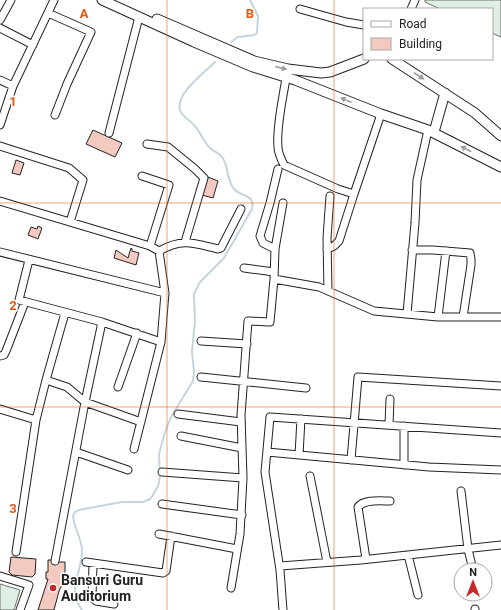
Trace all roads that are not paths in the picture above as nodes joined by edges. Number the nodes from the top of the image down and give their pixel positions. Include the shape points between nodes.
1 (11, 0) edge
2 (54, 0) edge
3 (102, 0) edge
4 (116, 0) edge
5 (300, 9) dead end
6 (48, 13) junction
7 (139, 17) junction
8 (0, 20) edge
9 (363, 25) edge
10 (0, 28) edge
11 (33, 45) junction
12 (363, 59) edge
13 (394, 60) edge
14 (286, 78) junction
15 (0, 80) edge
16 (13, 86) junction
17 (445, 93) junction
18 (381, 114) junction
19 (55, 115) dead end
20 (0, 125) edge
21 (431, 131) junction
22 (109, 133) dead end
23 (501, 136) edge
24 (147, 144) dead end
25 (0, 146) edge
26 (501, 167) edge
27 (278, 169) dead end
28 (142, 176) dead end
29 (354, 194) junction
30 (330, 196) dead end
31 (0, 201) edge
32 (283, 203) dead end
33 (241, 209) dead end
34 (70, 222) junction
35 (185, 242) junction
36 (150, 246) junction
37 (275, 249) junction
38 (327, 249) junction
39 (412, 250) junction
40 (158, 251) junction
41 (446, 251) junction
42 (0, 252) edge
43 (29, 260) junction
44 (244, 268) dead end
45 (274, 276) junction
46 (328, 291) junction
47 (165, 293) junction
48 (25, 302) junction
49 (65, 313) junction
50 (407, 314) junction
51 (438, 317) junction
52 (463, 317) junction
53 (501, 317) edge
54 (102, 322) junction
55 (137, 333) junction
56 (201, 341) dead end
57 (161, 342) junction
58 (246, 344) junction
59 (0, 356) edge
60 (201, 377) dead end
61 (46, 380) junction
62 (244, 381) junction
63 (501, 386) edge
64 (118, 388) dead end
65 (306, 388) dead end
66 (390, 399) dead end
67 (85, 402) junction
68 (0, 409) edge
69 (178, 414) dead end
70 (301, 418) junction
71 (36, 420) junction
72 (141, 422) junction
73 (241, 422) junction
74 (355, 422) junction
75 (389, 425) junction
76 (404, 426) junction
77 (501, 433) edge
78 (181, 436) dead end
79 (242, 448) junction
80 (134, 449) dead end
81 (76, 452) junction
82 (267, 452) junction
83 (299, 455) junction
84 (351, 460) junction
85 (404, 465) junction
86 (128, 470) dead end
87 (501, 470) edge
88 (162, 472) dead end
89 (310, 476) dead end
90 (243, 478) junction
91 (461, 491) dead end
92 (390, 501) dead end
93 (162, 504) dead end
94 (242, 515) junction
95 (159, 534) dead end
96 (171, 536) junction
97 (501, 545) edge
98 (237, 549) junction
99 (468, 549) junction
100 (16, 552) dead end
101 (408, 555) junction
102 (366, 559) junction
103 (55, 561) dead end
104 (86, 562) dead end
105 (327, 562) junction
106 (471, 562) edge
107 (94, 564) junction
108 (280, 566) junction
109 (0, 576) edge
110 (231, 588) dead end
111 (418, 595) dead end
112 (114, 604) dead end
113 (20, 610) edge
114 (283, 610) edge

1 - 8 street
2 - 6 street
3 - 7 main road
4 -> 12 main road via 254,61 321,73
5 - 9 street
6 - 11 street
6 - 19 street via 91,32
7 - 14 main road via 253,67
7 - 22 street
10 - 11 street
11 - 16 street
13 -> 17 main road
18 -> 14 main road
14 - 29 street via 278,148 284,165
15 - 16 street
16 - 20 street
17 - 21 main road
17 - 23 main road via 475,113
18 - 21 main road
18 - 29 street
26 -> 21 main road
21 - 39 street via 417,180
24 - 35 street via 168,147 204,178
25 - 34 street via 70,168 83,180
27 - 37 street via 260,236 263,243
28 - 36 street via 169,186
29 - 38 street via 339,241
30 - 38 street
31 - 34 street
32 - 37 street
33 - 35 street via 221,248
34 - 36 street
35 - 40 street via 169,245
36 - 40 street
37 - 45 street
38 - 46 street
39 - 41 street
39 - 50 street
40 - 47 street
41 - 51 street
41 - 52 street via 470,253
42 - 43 street
43 - 47 street
43 - 48 street via 19,300
44 - 45 street
45 - 46 street
45 - 58 street via 270,322 248,321
46 - 50 street via 374,310
47 - 57 street
48 - 49 street
48 - 59 street via 6,351
49 - 54 street
49 - 61 street
50 - 51 street
51 - 52 street
52 - 53 street
54 - 55 street
54 - 67 street
55 - 57 street
55 - 64 street
56 - 58 street
57 - 72 street
58 - 62 street
60 - 62 street
61 - 67 street via 67,387
61 - 71 street
62 - 65 street
62 - 73 street
63 - 74 street via 358,377
66 - 75 street
67 - 72 street
67 - 81 street
68 - 71 street
69 - 73 street
70 - 74 street
70 - 82 street via 270,416
70 - 83 street
71 - 100 street
72 - 80 street
73 - 79 street
74 - 75 street
74 - 84 street
75 - 76 street
76 - 77 street
76 - 85 street
78 - 79 street
79 - 90 street
81 - 86 street
81 - 103 street
82 - 83 street
82 - 108 street via 265,472
83 - 84 street
84 - 85 street
85 - 87 street
88 - 90 street
89 - 105 street
90 - 94 street
91 - 99 street
92 - 102 street via 364,502 358,506
93 - 94 street
94 - 98 street
95 - 96 street
96 - 98 street
96 - 107 street via 166,571 163,573
97 - 99 street
98 - 110 street
99 - 101 street
99 - 106 street
101 - 102 street
101 - 111 street
102 - 105 street
104 - 107 street
105 - 108 street
107 - 112 street via 92,597 96,601
108 - 114 street
109 - 113 street via 29,585

